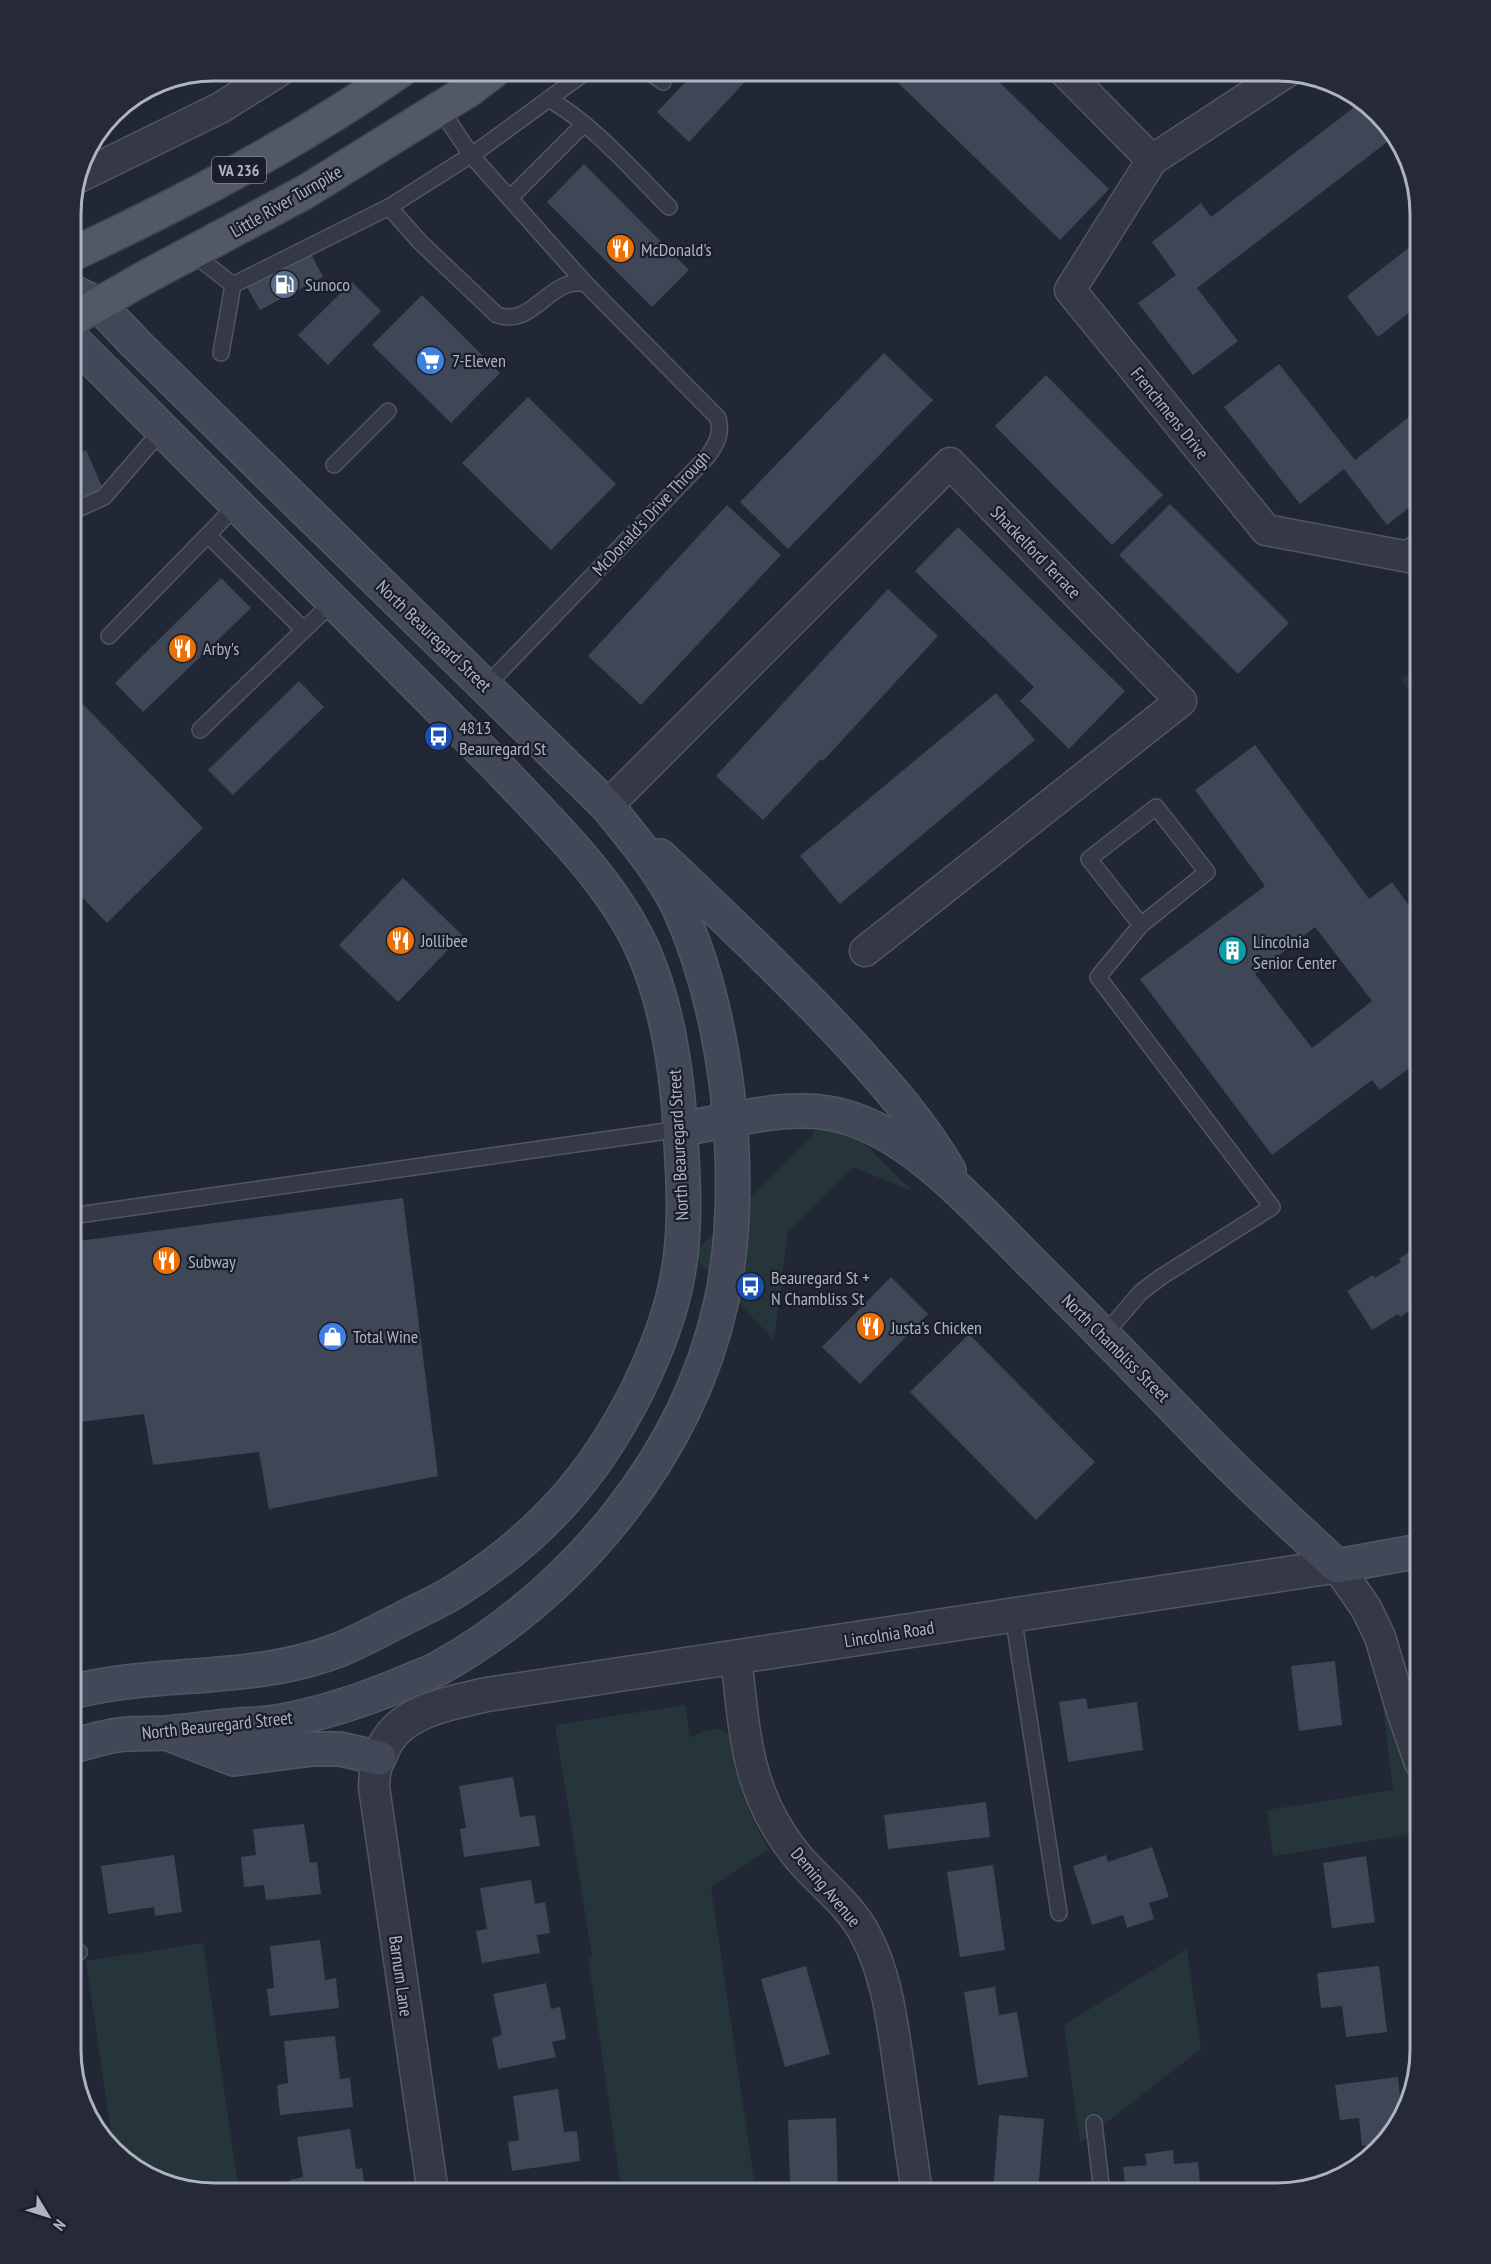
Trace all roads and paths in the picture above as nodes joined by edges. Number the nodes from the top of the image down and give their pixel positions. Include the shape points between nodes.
1 (262, 81) edge
2 (385, 81) edge
3 (479, 81) edge
4 (573, 81) edge
5 (1074, 81) edge
6 (1273, 81) edge
7 (548, 99) junction
8 (440, 108) junction
9 (584, 124) junction
10 (471, 155) junction
11 (1152, 160) junction
12 (88, 173) edge
13 (510, 198) junction
14 (388, 207) junction
15 (669, 207) dead end
16 (81, 250) edge
17 (192, 253) junction
18 (585, 283) junction
19 (234, 285) junction
20 (85, 297) edge
21 (81, 348) edge
22 (221, 353) dead end
23 (388, 411) dead end
24 (162, 430) junction
25 (334, 465) dead end
26 (237, 505) junction
27 (81, 507) edge
28 (208, 535) junction
29 (1410, 556) edge
30 (333, 602) junction
31 (304, 630) junction
32 (109, 636) dead end
33 (486, 686) junction
34 (200, 730) dead end
35 (608, 806) junction
36 (1141, 925) junction
37 (865, 951) dead end
38 (731, 1122) junction
39 (681, 1129) junction
40 (962, 1193) junction
41 (81, 1215) edge
42 (1104, 1335) junction
43 (1410, 1553) edge
44 (1336, 1566) junction
45 (1013, 1615) junction
46 (736, 1657) junction
47 (81, 1689) edge
48 (167, 1733) junction
49 (1410, 1734) edge
50 (81, 1743) edge
51 (379, 1758) junction
52 (1059, 1913) dead end
53 (1094, 2123) dead end
54 (432, 2183) edge
55 (916, 2183) edge
56 (1101, 2183) edge

1 - 12 street via 220,108
2 - 16 main road, VA 236 via 280,148
3 - 8 main road, Little River Turnpike / VA 236
4 - 7 lane
5 - 11 street
6 - 11 street
7 - 9 lane
7 - 10 lane
8 - 10 lane, McDonald's Drive Through
8 - 17 main road, Little River Turnpike / VA 236 via 305,192
9 - 13 lane
9 - 15 lane
10 - 13 lane, McDonald's Drive Through
10 - 14 lane
11 - 29 street, Frenchmens Drive via 1070,290 1266,530
13 - 18 lane, McDonald's Drive Through
14 - 18 lane via 497,315 518,317 567,285
14 - 19 lane
17 - 19 lane
17 - 20 main road, Little River Turnpike / VA 236
18 - 33 lane, McDonald's Drive Through via 718,417 718,441 700,465
19 - 22 lane
20 - 33 main road, North Beauregard Street
21 - 24 main road, North Beauregard Street
23 - 25 lane
24 - 26 main road, North Beauregard Street
24 - 27 lane via 104,497
26 - 28 lane
26 - 30 main road, North Beauregard Street
28 - 31 lane
28 - 32 lane
30 - 31 lane
30 - 39 main road, North Beauregard Street via 497,766 552,825 623,913 641,947 660,1002 674,1064
31 - 34 lane
33 - 35 main road, North Beauregard Street
35 - 37 street, Shackelford Terrace via 950,462 1181,701
35 - 38 main road, North Beauregard Street via 666,886 696,952 723,1056
35 - 40 main road via 803,993 856,1050 915,1118
36 - 36 lane via 1207,872 1156,807 1089,859
36 - 42 lane via 1098,977 1272,1208 1141,1292
38 - 39 main road, North Chambliss Street
38 - 40 main road, North Chambliss Street via 773,1113 841,1115 897,1140
38 - 48 main road, North Beauregard Street via 733,1196 728,1254 721,1302 696,1382 643,1480 576,1565 494,1632 439,1668 373,1696 276,1722
39 - 41 lane
39 - 47 main road, North Beauregard Street via 681,1249 669,1311 650,1363 620,1423 592,1467 519,1547 455,1592 340,1649 300,1662 254,1672 151,1678
40 - 42 main road, North Chambliss Street
42 - 44 main road, North Chambliss Street
43 - 44 main road, Lincolnia Road
44 - 45 street, Lincolnia Road
44 - 49 street, North Chambliss Street via 1366,1608 1380,1637
45 - 46 street, Lincolnia Road
45 - 52 lane
46 - 51 street, Lincolnia Road via 484,1695 436,1707 402,1724
46 - 55 street, Deming Avenue via 746,1750 762,1797 775,1825 799,1857 839,1898 863,1932 880,1970 891,2010
48 - 50 main road, North Beauregard Street via 118,1735
48 - 51 main road via 234,1759 313,1749 340,1749
51 - 54 street, Barnum Lane via 374,1787
53 - 56 lane

